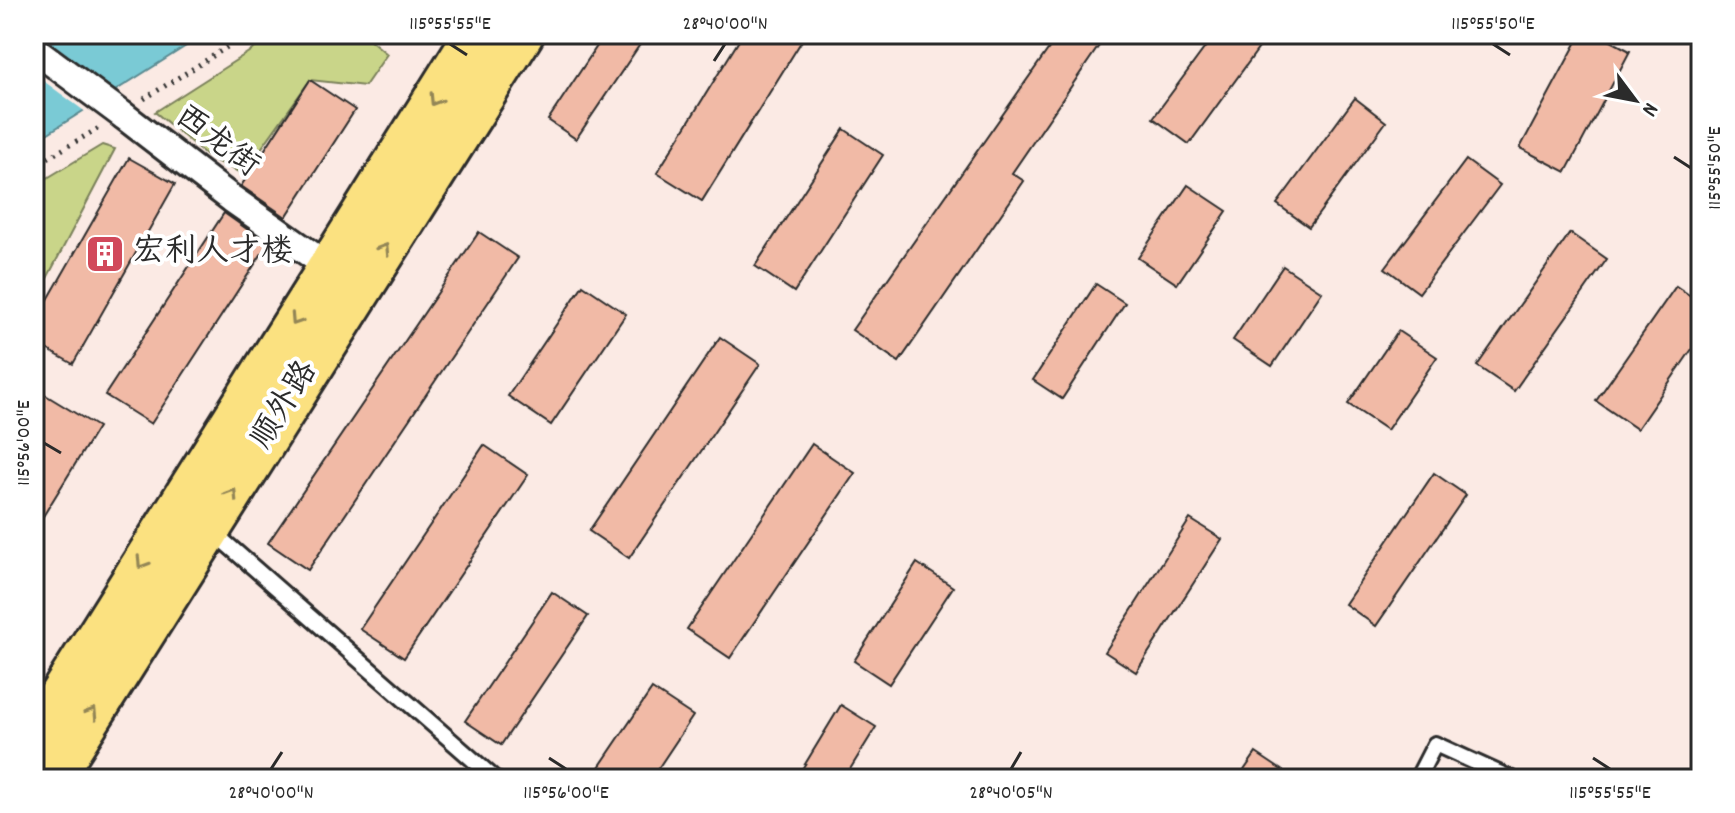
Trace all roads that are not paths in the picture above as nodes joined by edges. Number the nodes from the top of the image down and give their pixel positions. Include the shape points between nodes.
1 (476, 34) edge
2 (522, 34) edge
3 (34, 49) edge
4 (344, 278) junction
5 (210, 529) junction
6 (34, 738) edge
7 (51, 779) edge
8 (495, 779) edge
9 (1417, 779) edge
10 (1512, 779) edge

1 -> 4 main road, 顺外路
4 -> 2 main road, 顺外路
3 - 4 street, 西龙街, bridge
5 -> 4 main road, 顺外路
4 -> 6 main road, 顺外路
7 -> 5 main road, 顺外路
5 - 8 lane
9 - 10 lane via 1435,744

